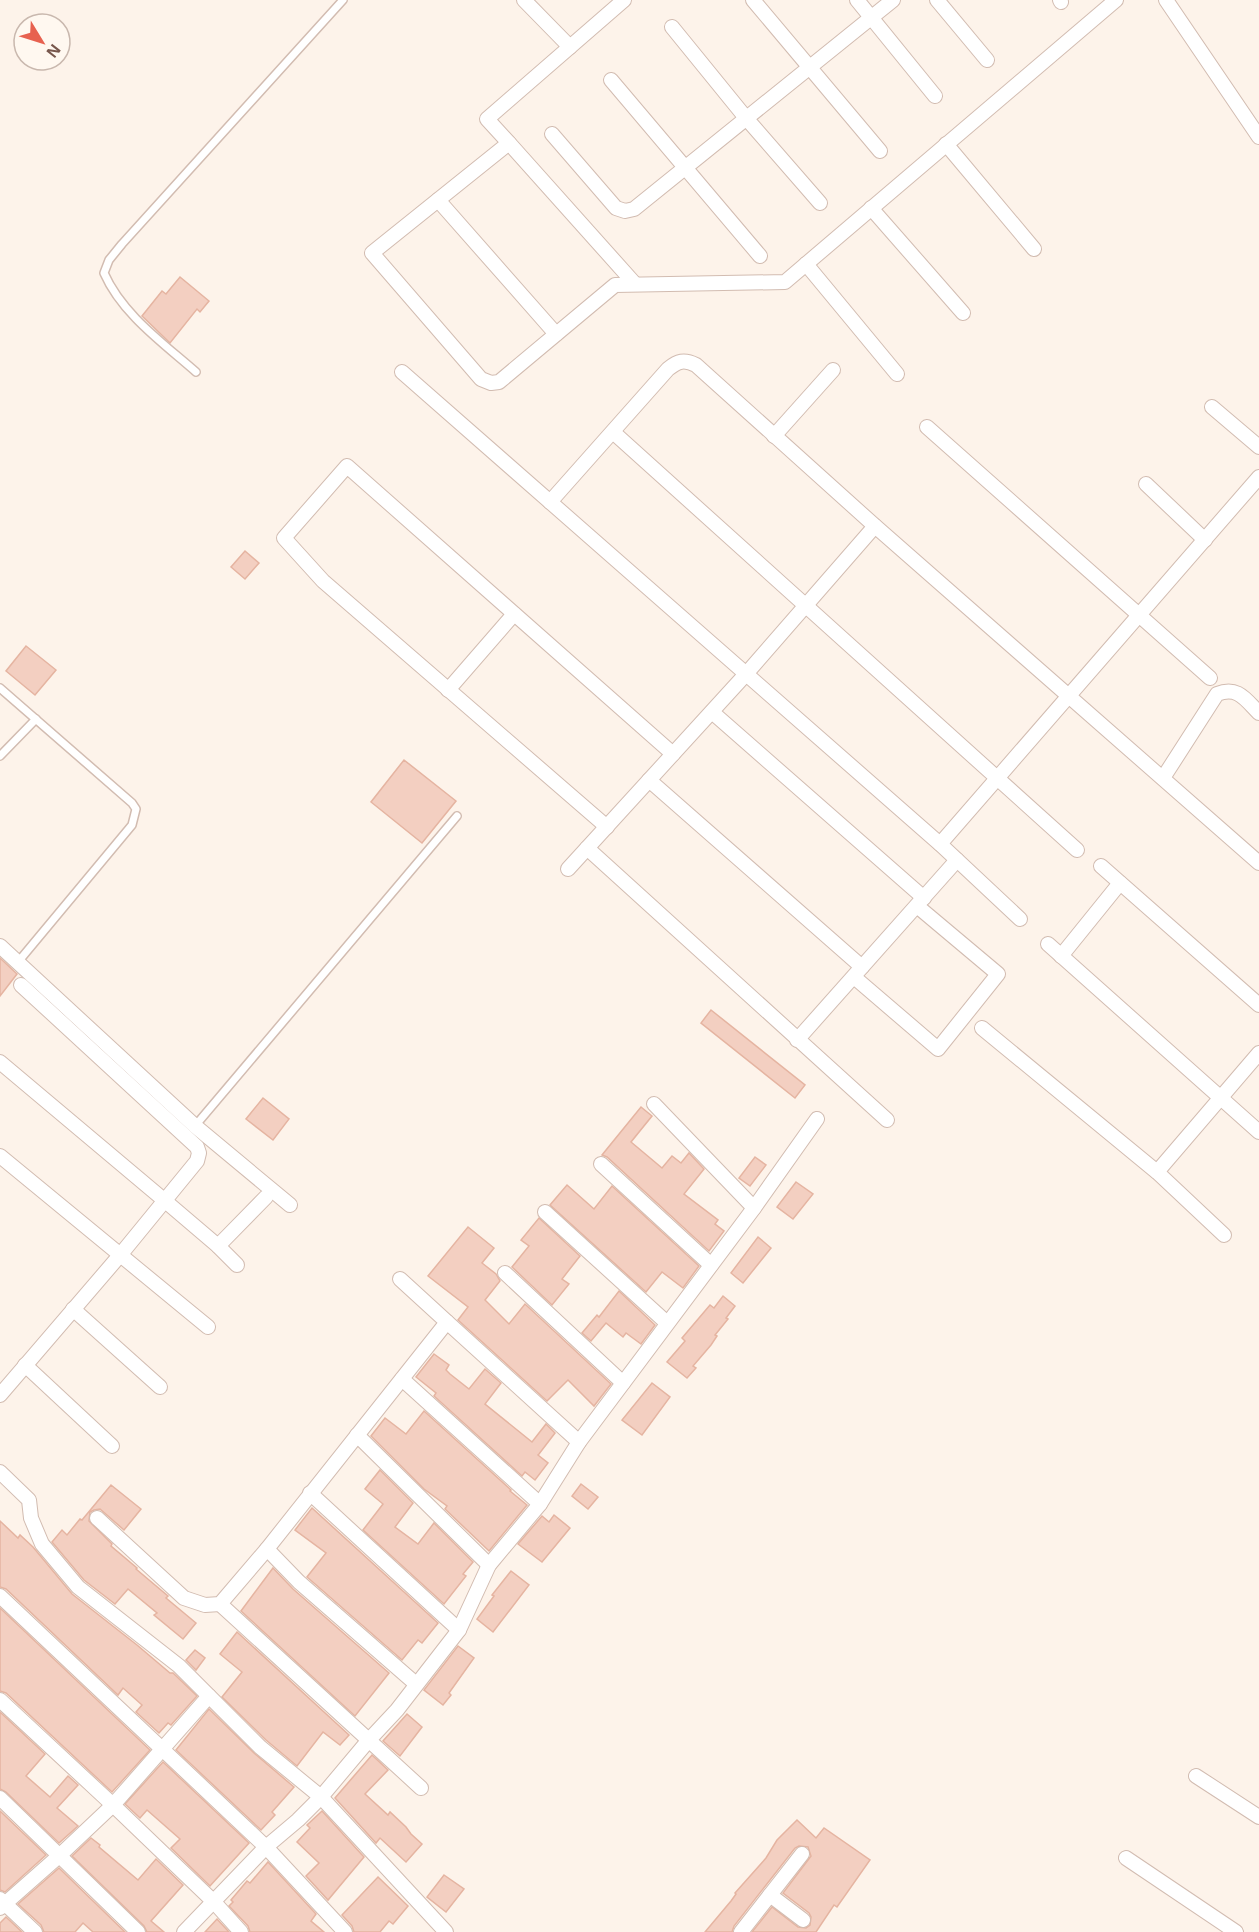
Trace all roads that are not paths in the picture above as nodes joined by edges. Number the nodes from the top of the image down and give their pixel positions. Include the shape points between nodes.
1 (344, 0) edge
2 (524, 0) edge
3 (624, 0) edge
4 (753, 0) edge
5 (856, 0) edge
6 (893, 0) edge
7 (937, 0) edge
8 (1116, 0) edge
9 (1166, 0) edge
10 (871, 17) junction
11 (672, 27) dead end
12 (570, 47) junction
13 (987, 60) dead end
14 (809, 68) junction
15 (611, 80) dead end
16 (935, 96) dead end
17 (746, 118) junction
18 (552, 134) dead end
19 (1259, 137) edge
20 (509, 143) junction
21 (946, 144) junction
22 (880, 151) dead end
23 (685, 168) junction
24 (438, 200) junction
25 (819, 203) dead end
26 (871, 208) junction
27 (1034, 249) dead end
28 (760, 256) dead end
29 (806, 264) junction
30 (635, 284) junction
31 (963, 313) dead end
32 (556, 334) junction
33 (833, 370) dead end
34 (196, 372) dead end
35 (402, 372) dead end
36 (897, 374) dead end
37 (1212, 406) dead end
38 (927, 427) dead end
39 (613, 432) junction
40 (774, 436) junction
41 (1259, 447) edge
42 (1259, 477) edge
43 (1146, 484) dead end
44 (550, 502) junction
45 (875, 526) junction
46 (1205, 540) junction
47 (805, 607) junction
48 (514, 614) junction
49 (1140, 615) junction
50 (746, 674) junction
51 (1210, 678) dead end
52 (0, 688) edge
53 (448, 690) junction
54 (1068, 697) junction
55 (712, 712) junction
56 (1259, 712) edge
57 (36, 719) junction
58 (673, 754) junction
59 (0, 756) edge
60 (998, 778) junction
61 (1163, 778) junction
62 (649, 780) junction
63 (457, 816) dead end
64 (607, 827) junction
65 (940, 844) junction
66 (587, 848) junction
67 (1077, 850) dead end
68 (957, 860) junction
69 (1259, 862) edge
70 (1101, 866) dead end
71 (568, 869) dead end
72 (1120, 883) junction
73 (920, 902) junction
74 (1020, 919) dead end
75 (1048, 944) dead end
76 (0, 945) edge
77 (1061, 956) junction
78 (18, 962) junction
79 (858, 972) junction
80 (21, 985) dead end
81 (1259, 1005) edge
82 (981, 1028) dead end
83 (797, 1040) junction
84 (1259, 1053) edge
85 (0, 1062) edge
86 (1220, 1098) junction
87 (654, 1104) dead end
88 (817, 1119) dead end
89 (887, 1120) dead end
90 (195, 1126) junction
91 (1259, 1132) edge
92 (1, 1159) edge
93 (601, 1164) dead end
94 (1157, 1172) junction
95 (266, 1197) dead end
96 (164, 1200) junction
97 (290, 1205) dead end
98 (754, 1208) junction
99 (545, 1212) dead end
100 (1224, 1235) dead end
101 (218, 1246) junction
102 (121, 1254) junction
103 (237, 1265) dead end
104 (711, 1265) junction
105 (505, 1273) dead end
106 (400, 1279) dead end
107 (73, 1310) junction
108 (447, 1322) junction
109 (667, 1323) junction
110 (208, 1327) dead end
111 (25, 1365) junction
112 (402, 1379) junction
113 (623, 1383) junction
114 (160, 1387) dead end
115 (0, 1395) edge
116 (357, 1435) junction
117 (579, 1442) junction
118 (112, 1446) dead end
119 (0, 1472) edge
120 (310, 1493) junction
121 (540, 1504) junction
122 (97, 1518) dead end
123 (267, 1549) junction
124 (489, 1565) junction
125 (0, 1596) edge
126 (220, 1604) junction
127 (459, 1630) junction
128 (416, 1684) junction
129 (208, 1696) junction
130 (0, 1700) edge
131 (368, 1741) junction
132 (161, 1749) junction
133 (1196, 1776) dead end
134 (421, 1788) dead end
135 (321, 1797) junction
136 (0, 1798) edge
137 (112, 1804) junction
138 (1259, 1817) edge
139 (266, 1847) junction
140 (802, 1854) dead end
141 (59, 1856) junction
142 (1126, 1858) dead end
143 (770, 1895) junction
144 (213, 1902) junction
145 (2, 1903) edge
146 (803, 1920) dead end
147 (35, 1932) edge
148 (138, 1932) edge
149 (184, 1932) edge
150 (241, 1932) edge
151 (345, 1932) edge
152 (446, 1932) edge
153 (741, 1932) edge
154 (1236, 1932) edge

1 - 34 lane via 109,260 104,273 109,285 144,326
2 - 12 street
3 - 12 street
4 - 14 street
5 - 10 street
6 - 10 street
7 - 13 street
8 - 21 street
9 - 19 street
10 - 14 street
10 - 16 street
11 - 17 street
12 - 20 street via 487,119
14 - 17 street
14 - 22 street
15 - 23 street
17 - 23 street
17 - 25 street
18 - 23 street via 616,208 625,211 634,209
20 - 24 street
20 - 30 street
21 - 26 street
21 - 27 street
23 - 28 street
24 - 32 street
24 - 32 street via 372,253 473,370 481,379 499,381
26 - 29 street
26 - 31 street
29 - 30 street via 785,282
29 - 36 street
30 - 32 street via 615,285
33 - 40 street
35 - 44 street
37 - 41 street
38 - 49 street
39 - 40 street via 668,369 687,361
39 - 44 street
39 - 47 street
40 - 45 street
42 - 46 street
43 - 46 street
44 - 50 street
45 - 47 street
45 - 54 street
46 - 49 street
47 - 50 street
47 - 60 street
48 - 53 street
48 - 53 street via 347,466 284,538 323,581
48 - 58 street
49 - 51 street
49 - 54 street
50 - 55 street
50 - 65 street
52 - 57 lane
53 - 64 street
54 - 60 street
54 - 61 street
55 - 58 street
55 - 73 street
56 - 61 street via 1237,693 1227,690 1217,694
57 - 59 lane
57 - 78 lane via 136,809 132,825
58 - 62 street
60 - 65 street
60 - 67 street
61 - 69 street
62 - 64 street
62 - 79 street
63 - 90 lane
64 - 66 street
65 - 68 street
66 - 71 street
66 - 83 street
68 - 73 street
68 - 74 street
70 - 72 street
72 - 77 street
72 - 81 street
73 - 79 street
73 - 79 street via 998,975 938,1049
75 - 77 street
76 - 78 street
77 - 86 street
78 - 90 street
79 - 83 street
80 - 96 street via 197,1147 197,1161
82 - 94 street
83 - 89 street
84 - 86 street
85 - 96 street
86 - 91 street
86 - 94 street
87 - 98 street
88 - 98 street
90 - 97 street
92 - 102 street
93 - 104 street
94 - 100 street
95 - 101 street
96 - 101 street
96 - 102 street
98 - 104 street
99 - 109 street
101 - 103 street
102 - 107 street
102 - 110 street
104 - 109 street
105 - 113 street
106 - 108 street
107 - 111 street
107 - 114 street
108 - 112 street
108 - 117 street
109 - 113 street
111 - 115 street
111 - 118 street
112 - 116 street
112 - 121 street
113 - 117 street
116 - 120 street
116 - 124 street
117 - 121 street
119 - 129 street via 29,1500 31,1518 42,1544 78,1587 179,1666
120 - 123 street
120 - 127 street
121 - 124 street
122 - 126 street via 184,1598 205,1605
123 - 126 street
123 - 128 street
124 - 127 street
125 - 132 street
126 - 131 street
127 - 128 street
128 - 131 street
129 - 132 street
129 - 135 street via 260,1747
130 - 137 street
131 - 134 street
131 - 135 street
132 - 137 street
132 - 139 street
133 - 138 street
135 - 139 street
135 - 152 street
136 - 141 street
137 - 141 street
137 - 144 street
139 - 144 street
139 - 151 street
140 - 143 street
141 - 145 street
141 - 148 street
142 - 154 street
143 - 146 street
143 - 153 street
144 - 149 street
144 - 150 street
145 - 147 street

